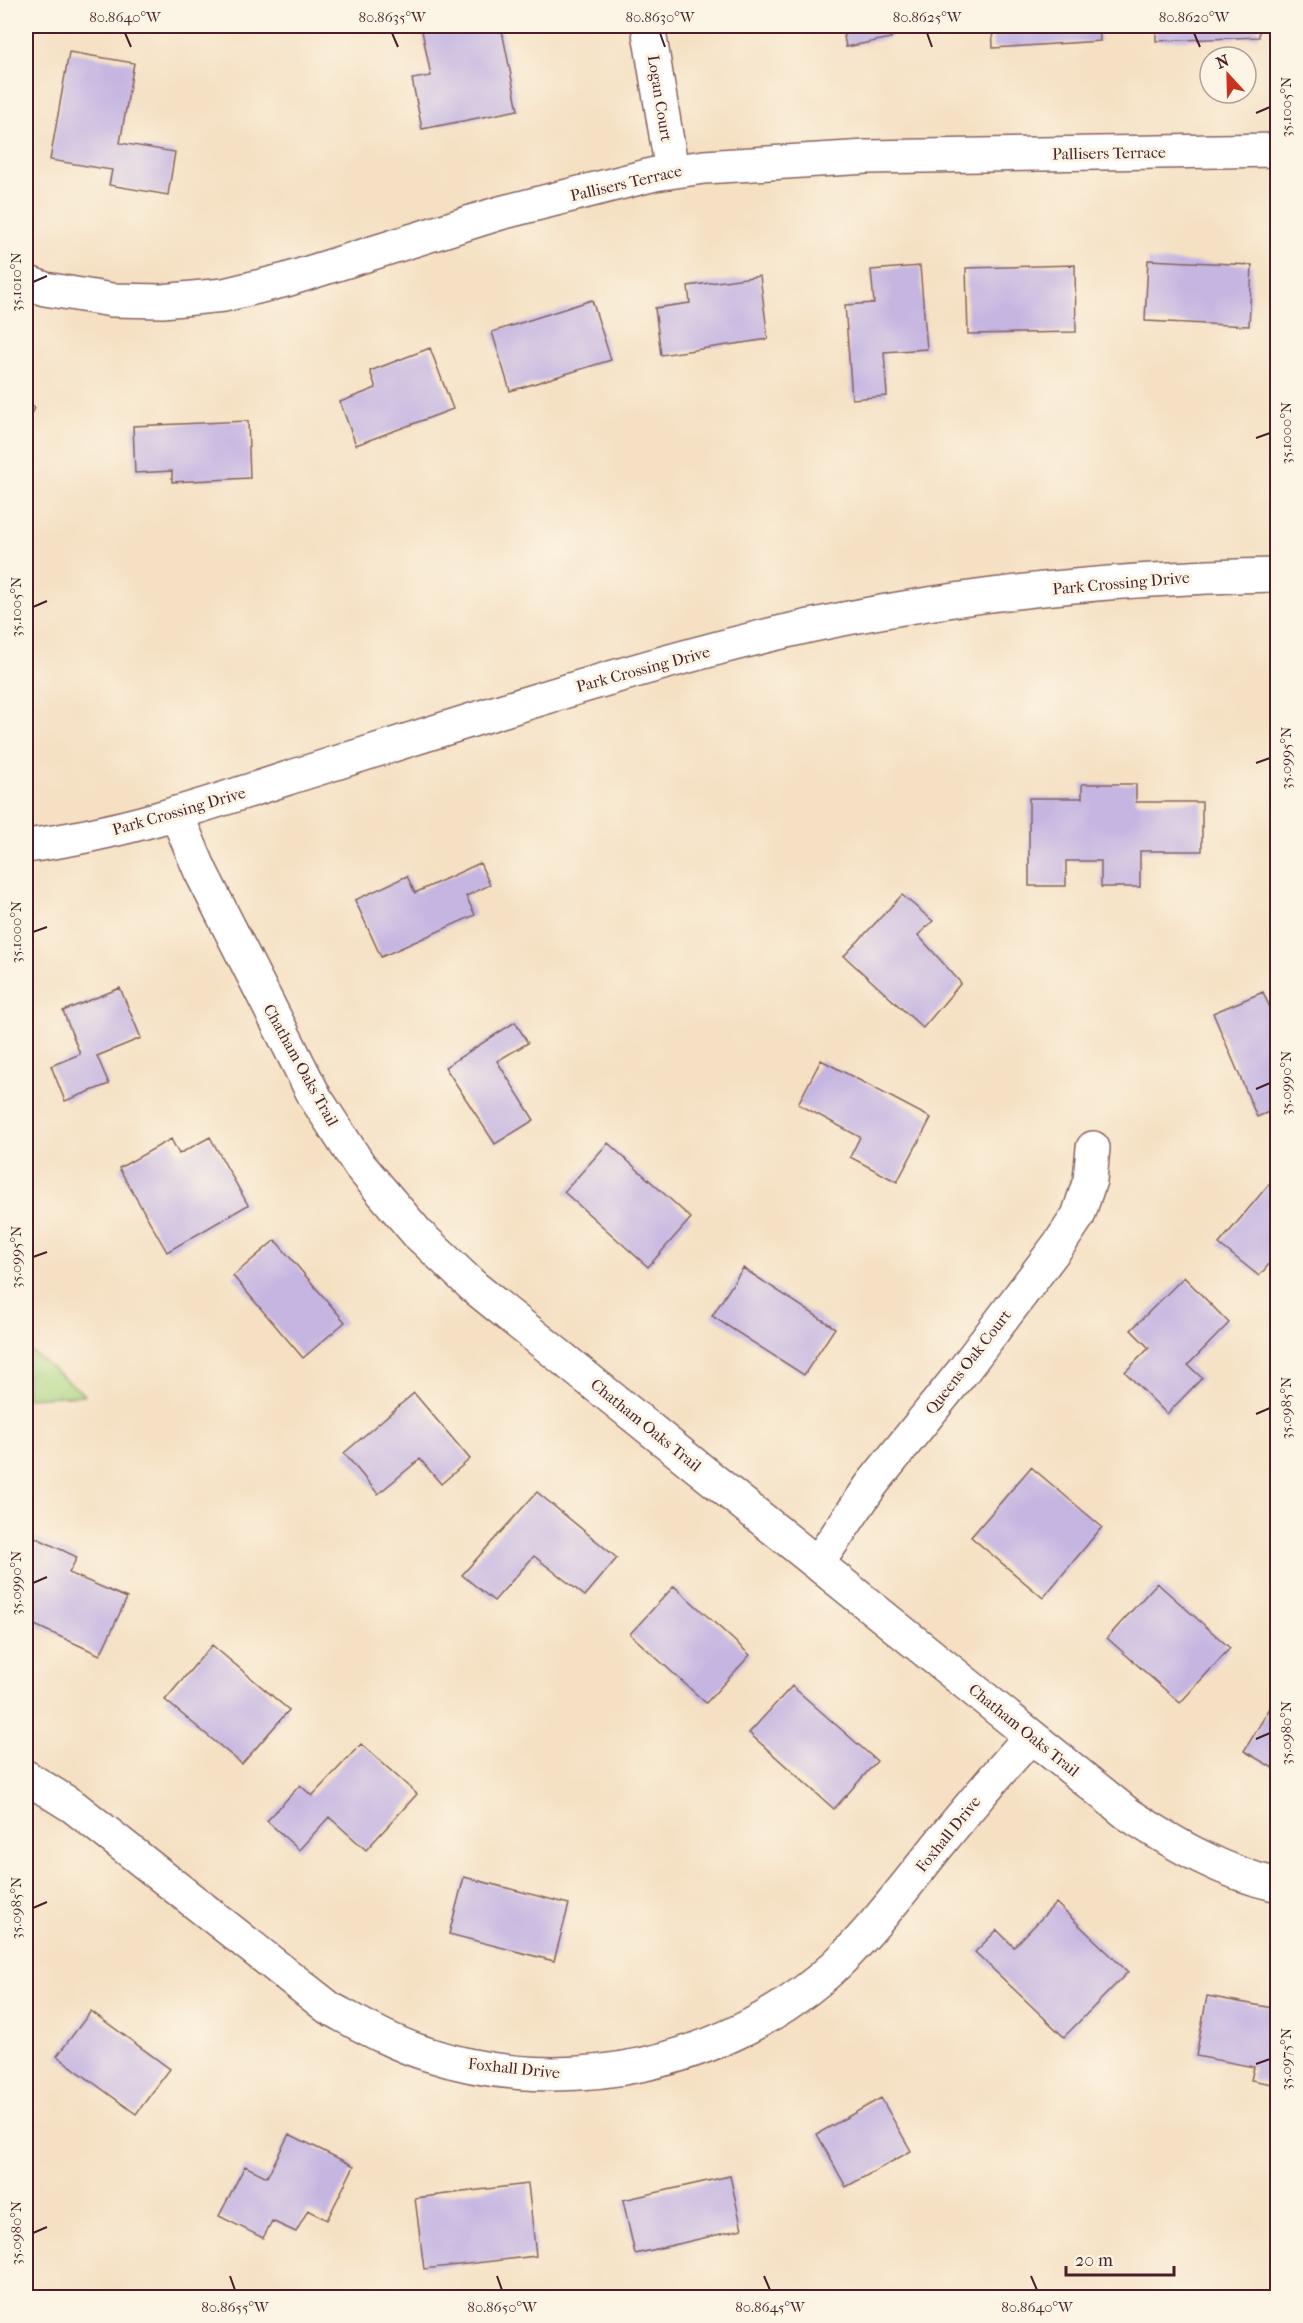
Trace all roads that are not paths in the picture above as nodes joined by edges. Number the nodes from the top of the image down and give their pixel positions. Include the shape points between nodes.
1 (648, 26) edge
2 (1278, 150) edge
3 (672, 171) junction
4 (26, 282) edge
5 (1278, 575) edge
6 (176, 813) junction
7 (26, 846) edge
8 (1093, 1148) dead end
9 (817, 1564) junction
10 (1030, 1736) junction
11 (26, 1777) edge
12 (1278, 1885) edge

1 - 3 street, Logan Court
2 - 3 street, Pallisers Terrace via 867,157
3 - 4 street, Pallisers Terrace via 500,213 286,280 224,295 162,301 112,300
5 - 6 street, Park Crossing Drive via 1062,588 936,603 778,633 626,672
6 - 7 street, Park Crossing Drive via 98,834
6 - 9 street, Chatham Oaks Trail via 200,870 315,1097 360,1166 417,1233 474,1287
8 - 9 street, Queens Oak Court via 1090,1180 1078,1216 963,1371 872,1484
9 - 10 street, Chatham Oaks Trail
10 - 11 street, Foxhall Drive via 886,1910 836,1964 792,2000 703,2047 643,2066 576,2074 485,2069 427,2054 374,2033 329,2007 74,1807
10 - 12 street, Chatham Oaks Trail via 1128,1814 1177,1846 1235,1872

